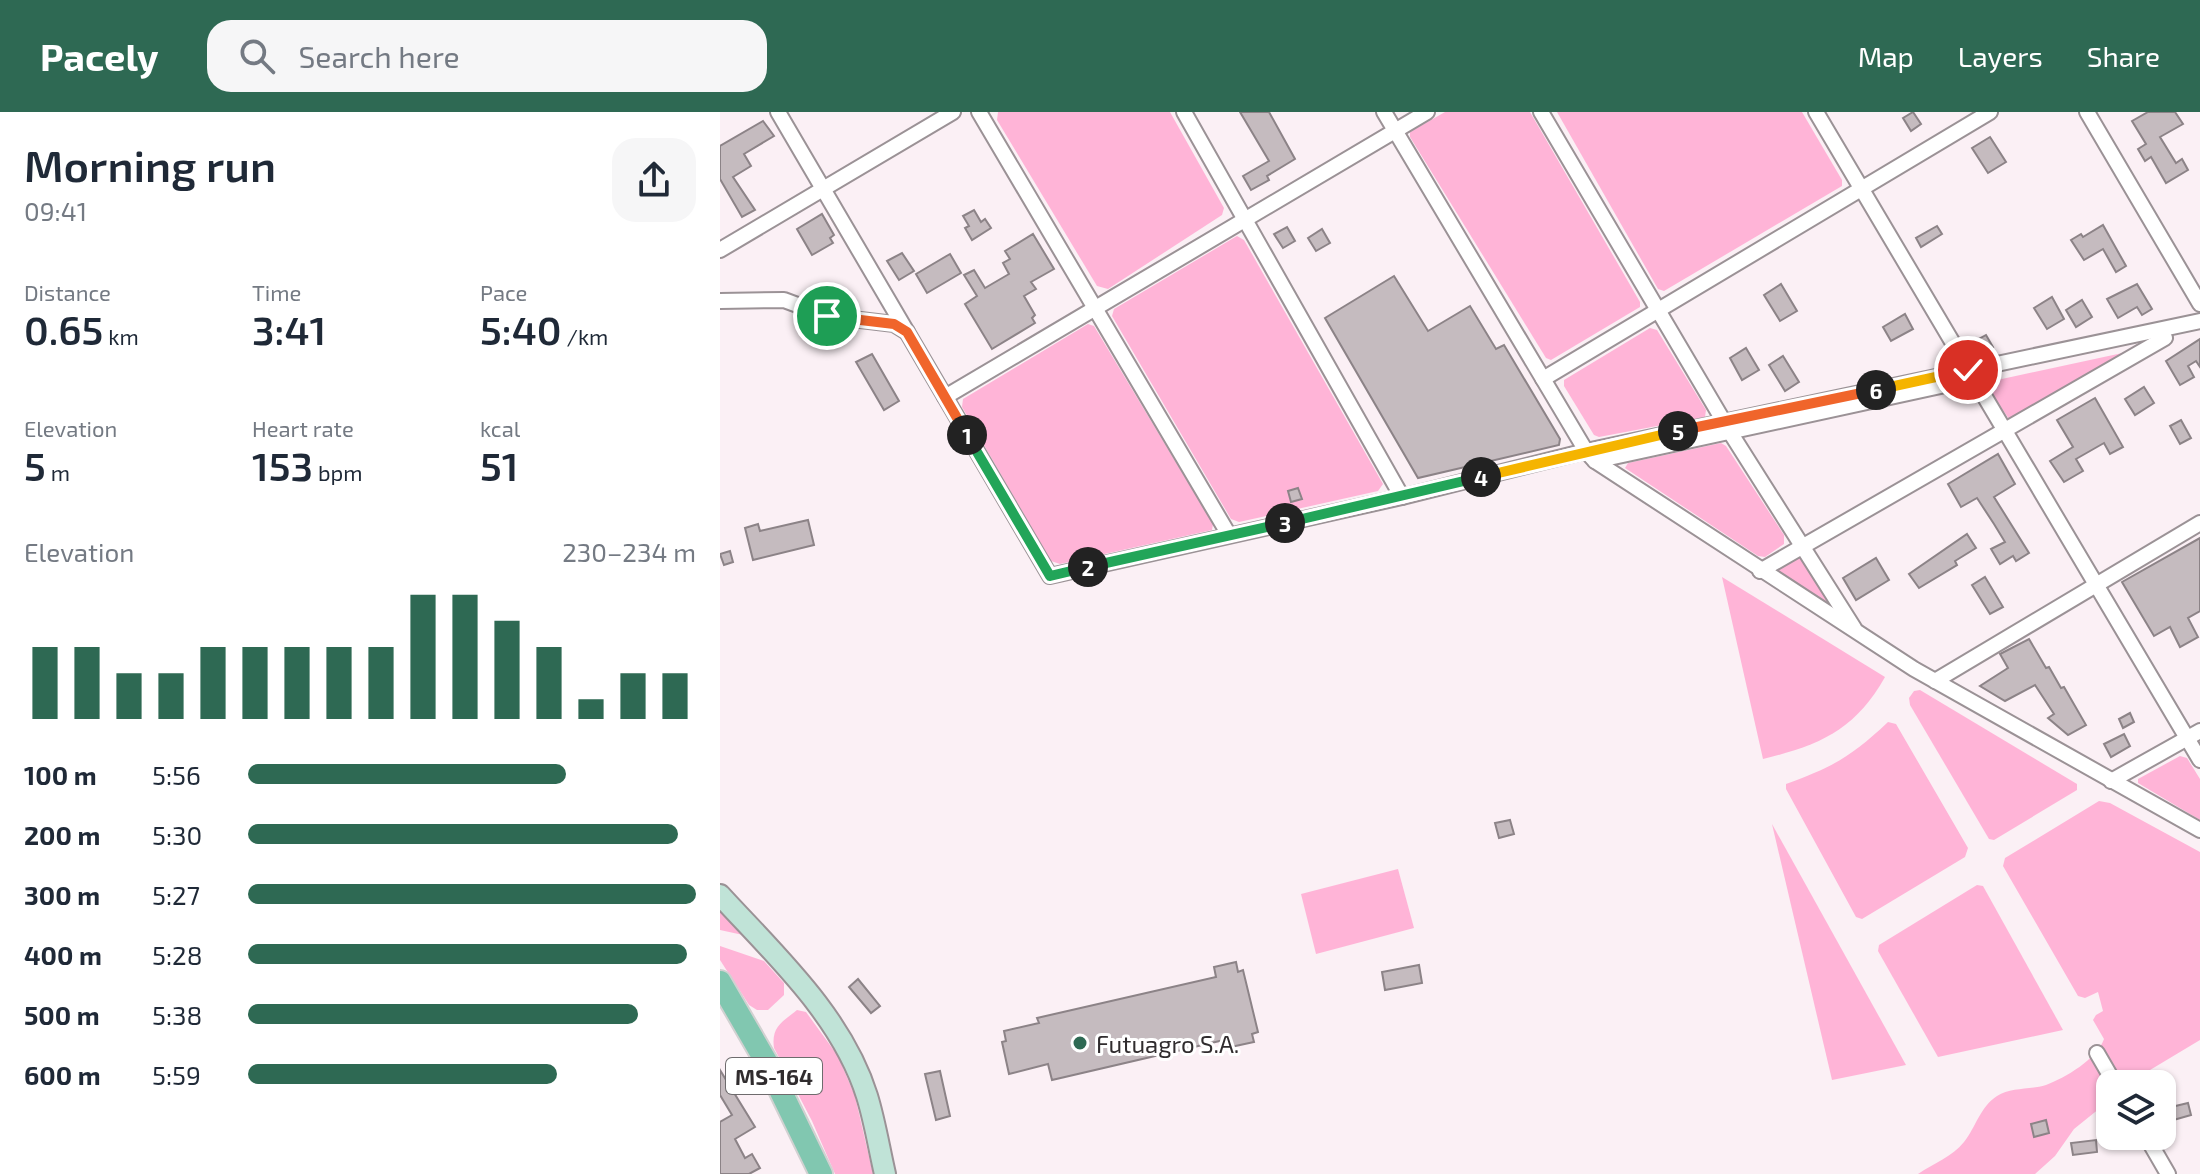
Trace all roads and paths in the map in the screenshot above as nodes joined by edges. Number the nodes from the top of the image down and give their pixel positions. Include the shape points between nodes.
1 (778, 112) edge
2 (953, 112) edge
3 (979, 112) edge
4 (1184, 112) edge
5 (1384, 112) edge
6 (1427, 112) edge
7 (1541, 112) edge
8 (1816, 112) edge
9 (1990, 112) edge
10 (2087, 112) edge
11 (1395, 131) junction
12 (823, 189) junction
13 (1861, 189) junction
14 (1245, 220) junction
15 (720, 250) edge
16 (720, 301) edge
17 (2200, 304) edge
18 (1096, 308) junction
19 (1658, 310) junction
20 (2200, 321) edge
21 (2200, 330) edge
22 (907, 332) junction
23 (2165, 338) junction
24 (1971, 375) junction
25 (1543, 379) junction
26 (945, 397) junction
27 (1727, 427) junction
28 (2004, 431) junction
29 (1590, 456) junction
30 (1402, 497) junction
31 (2200, 523) edge
32 (1229, 535) junction
33 (1802, 547) junction
34 (1760, 571) junction
35 (2096, 585) junction
36 (1856, 632) junction
37 (1935, 681) junction
38 (2194, 735) edge
39 (2200, 760) edge
40 (2111, 781) junction
41 (2200, 830) edge
42 (720, 895) edge
43 (720, 982) edge
44 (2097, 1053) dead end
45 (2107, 1070) edge
46 (2154, 1150) edge
47 (821, 1174) edge
48 (885, 1174) edge
49 (2168, 1174) edge

1 - 12 street
2 - 12 street
3 - 18 street
4 - 14 street
5 - 11 street
6 - 11 street
7 - 19 street
8 - 13 street
9 - 13 street
10 - 17 street
11 - 14 street
11 - 25 street
12 - 15 street
12 - 22 street
13 - 19 street
13 - 24 street
14 - 18 street
14 - 30 street
16 - 22 street via 784,300 827,316 894,324
18 - 26 street
18 - 32 street
19 - 25 street
19 - 27 street
20 - 24 street
21 - 23 street
22 - 26 street
23 - 24 street
23 - 28 street
24 - 27 street
24 - 28 street
25 - 29 street
26 - 32 street via 1050,576
27 - 29 street
27 - 33 street
28 - 33 street
28 - 35 street
29 - 30 street
29 - 34 street
30 - 32 street
31 - 35 street
33 - 34 street
33 - 36 street
34 - 36 street
35 - 37 street
35 - 38 street
36 - 37 street
37 - 40 street
38 - 39 street
38 - 40 street
40 - 41 street
42 - 48 street via 805,988 848,1053 866,1095
43 - 47 main road, MS-164
44 - 45 street
46 - 49 street

